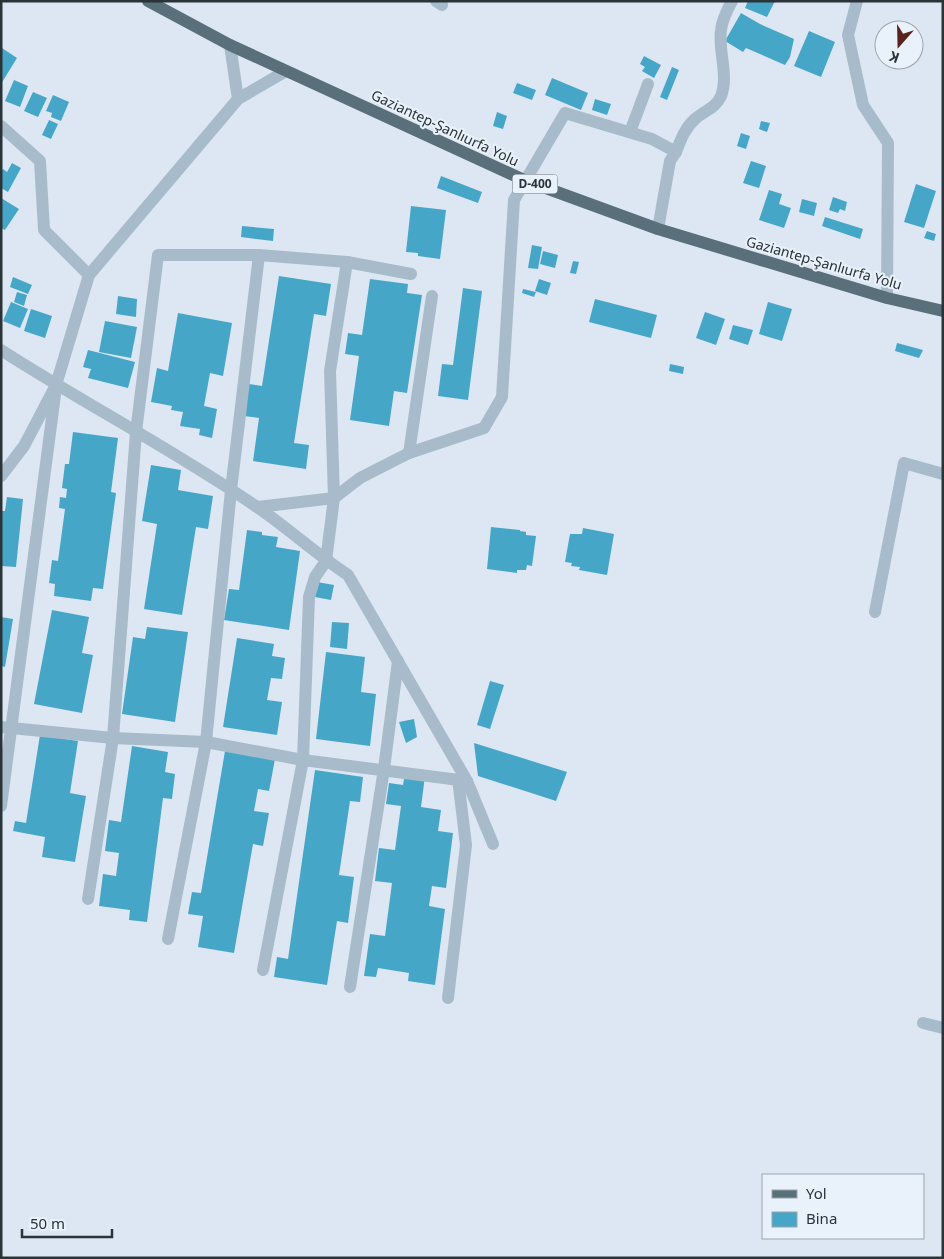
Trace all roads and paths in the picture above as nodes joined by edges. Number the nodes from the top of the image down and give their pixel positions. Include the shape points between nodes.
1 (148, 1) edge
2 (732, 1) edge
3 (857, 1) edge
4 (230, 45) junction
5 (286, 71) junction
6 (648, 84) dead end
7 (238, 99) junction
8 (1, 126) edge
9 (630, 132) junction
10 (676, 152) junction
11 (524, 180) junction
12 (658, 229) junction
13 (259, 254) junction
14 (347, 262) junction
15 (411, 274) dead end
16 (89, 276) junction
17 (432, 296) dead end
18 (887, 298) junction
19 (943, 311) edge
20 (1, 350) edge
21 (56, 385) junction
22 (136, 432) junction
23 (409, 453) junction
24 (943, 474) edge
25 (1, 476) edge
26 (231, 490) junction
27 (334, 498) junction
28 (258, 507) junction
29 (326, 561) junction
30 (875, 612) dead end
31 (398, 661) junction
32 (6, 727) edge
33 (113, 738) junction
34 (206, 742) junction
35 (303, 760) junction
36 (384, 769) junction
37 (462, 780) junction
38 (1, 806) edge
39 (493, 844) dead end
40 (88, 899) dead end
41 (168, 939) dead end
42 (263, 970) dead end
43 (350, 987) dead end
44 (448, 998) dead end
45 (923, 1023) dead end
46 (943, 1028) edge

1 - 4 main road, Gaziantep-Şanlıurfa Yolu / D-400
2 - 10 street via 721,31 723,79 720,96 711,109 696,118 684,132
3 - 18 street via 848,35 863,105 888,143
4 - 5 main road, Gaziantep-Şanlıurfa Yolu / D-400
4 - 7 street
5 - 7 street
5 - 11 main road, Gaziantep-Şanlıurfa Yolu / D-400
6 - 9 street
7 - 16 street
8 - 16 street via 40,161 44,230
9 - 10 street
9 - 11 street via 565,113
10 - 12 street via 670,161
11 - 12 main road, Gaziantep-Şanlıurfa Yolu / D-400
11 - 23 street via 514,200 502,397 484,428
12 - 18 main road, Gaziantep-Şanlıurfa Yolu / D-400
13 - 14 street
13 - 22 street via 158,255
13 - 26 street
14 - 15 street
14 - 27 street via 330,371
16 - 21 street
17 - 23 street
18 - 19 main road, Gaziantep-Şanlıurfa Yolu / D-400
20 - 21 street
21 - 22 street
21 - 25 street via 24,446
21 - 32 street
22 - 26 street
22 - 33 street
23 - 27 street via 360,478
24 - 30 street via 904,463
26 - 28 street
26 - 34 street
27 - 28 street
27 - 29 street
28 - 29 street
29 - 31 street via 348,575
29 - 35 street via 309,597
31 - 36 street
31 - 37 street
32 - 33 street
32 - 38 street
33 - 34 street
33 - 40 street
34 - 35 street
34 - 41 street
35 - 36 street
35 - 42 street
36 - 37 street
36 - 43 street
37 - 39 street
37 - 44 street via 466,845
45 - 46 street

